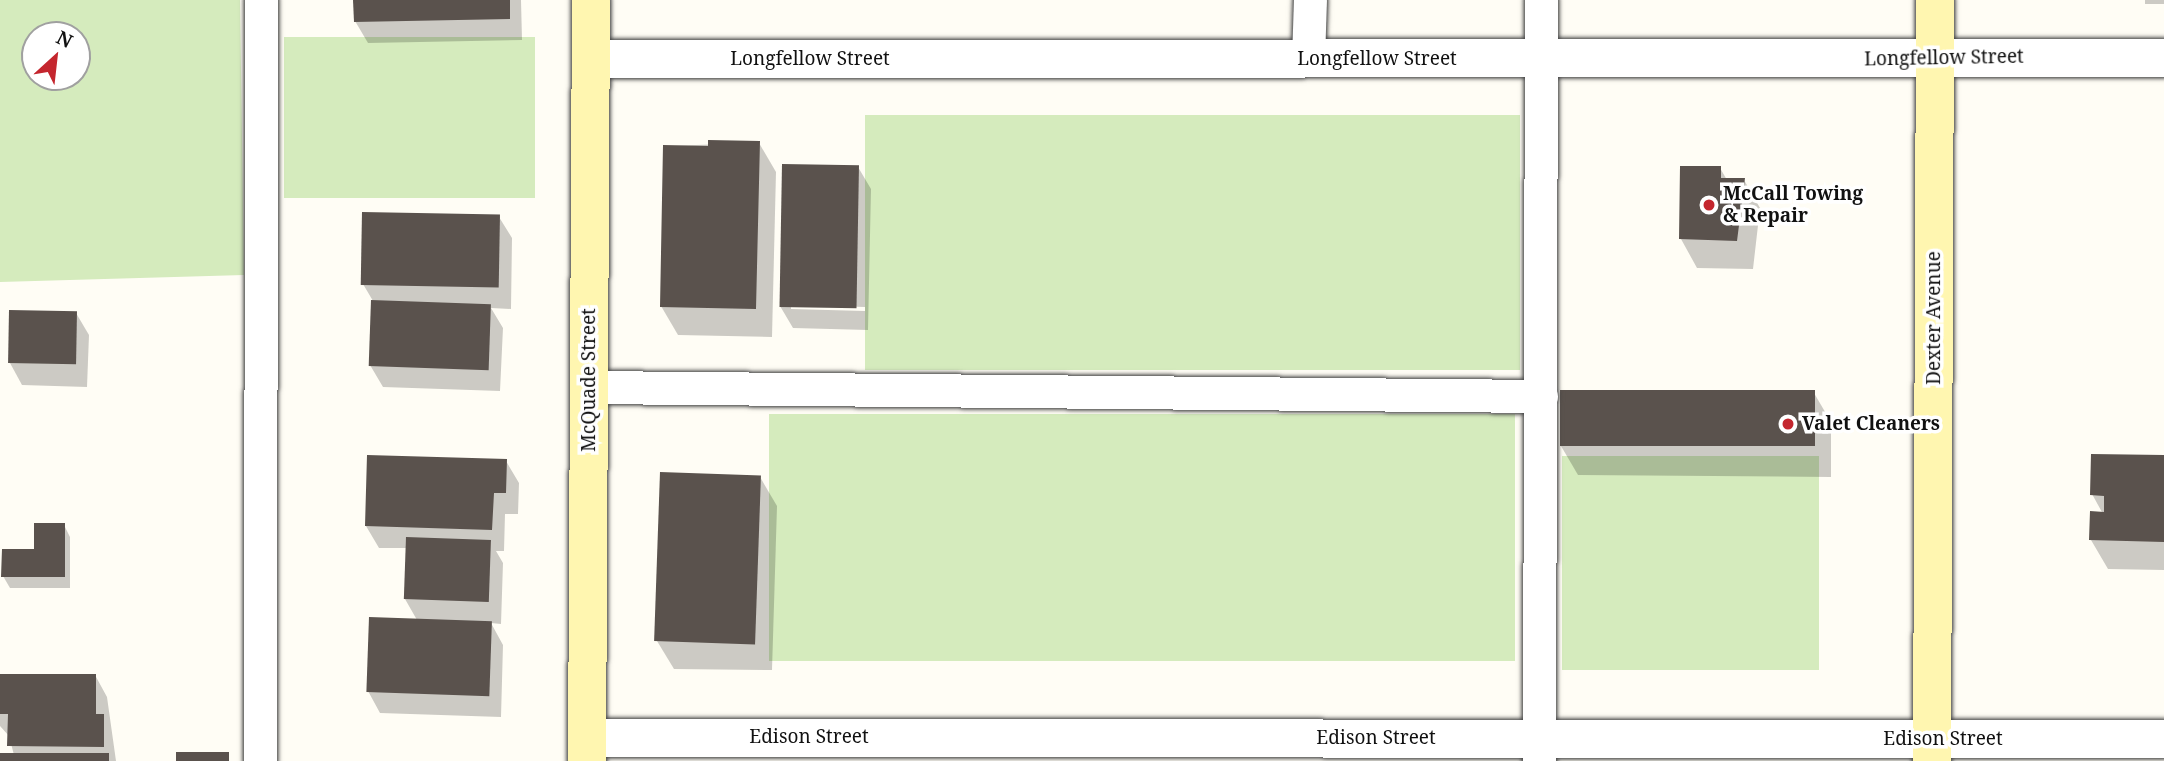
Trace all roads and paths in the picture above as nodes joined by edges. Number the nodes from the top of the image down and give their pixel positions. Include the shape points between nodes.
1 (261, 0) edge
2 (591, 0) edge
3 (1310, 0) edge
4 (1541, 0) edge
5 (1935, 0) edge
6 (2164, 58) edge
7 (591, 59) junction
8 (1308, 59) junction
9 (1540, 59) junction
10 (1935, 60) junction
11 (589, 387) junction
12 (1541, 396) junction
13 (2164, 739) edge
14 (587, 749) edge
15 (1539, 749) edge
16 (1932, 750) edge
17 (260, 761) edge

1 - 17 lane
2 - 7 street, McQuade Street
3 - 8 lane
4 - 9 lane
5 - 10 street, Dexter Avenue
6 - 10 street, Longfellow Street
7 - 8 street, Longfellow Street
7 - 11 street, McQuade Street
8 - 9 street, Longfellow Street
9 - 10 street, Longfellow Street
9 - 12 lane
10 - 16 street, Dexter Avenue
11 - 12 lane
11 - 14 street, McQuade Street
12 - 15 lane
13 - 16 street, Edison Street
14 - 15 street, Edison Street
15 - 16 street, Edison Street

